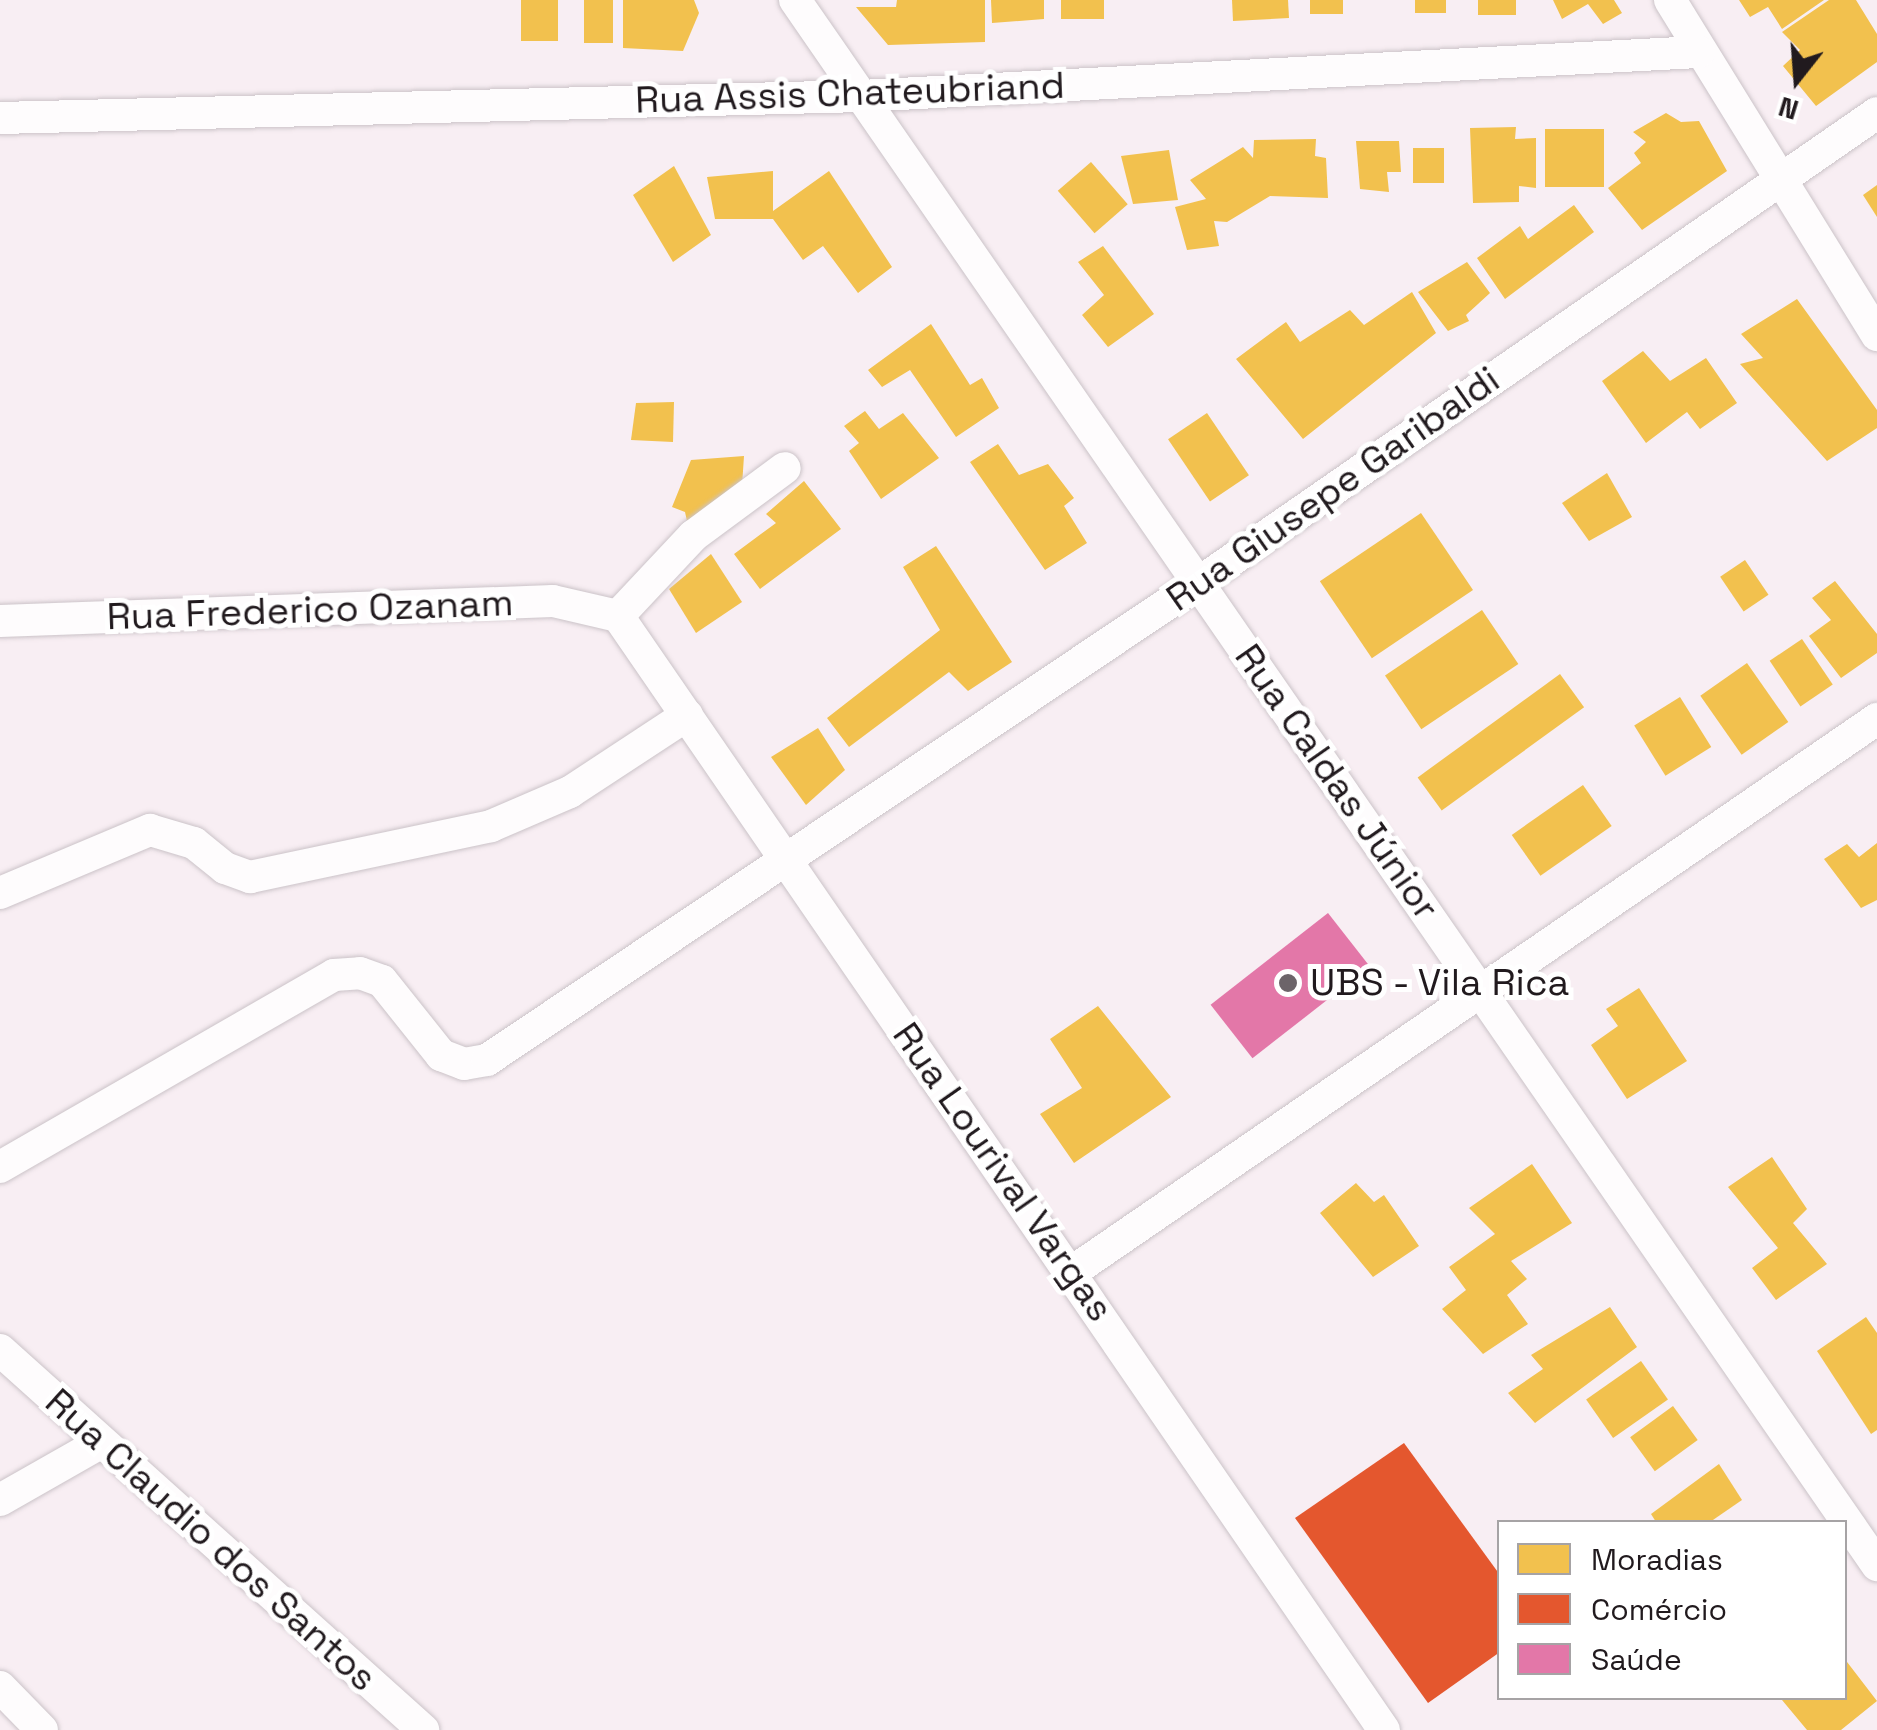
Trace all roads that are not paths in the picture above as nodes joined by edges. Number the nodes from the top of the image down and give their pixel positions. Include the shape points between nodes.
1 (795, 0) edge
2 (1670, 0) edge
3 (1700, 52) junction
4 (861, 96) junction
5 (1877, 114) edge
6 (0, 118) edge
7 (1781, 178) junction
8 (1877, 335) edge
9 (785, 468) dead end
10 (1197, 584) junction
11 (618, 616) junction
12 (0, 621) edge
13 (687, 716) junction
14 (1877, 719) edge
15 (786, 859) junction
16 (0, 893) edge
17 (1487, 993) junction
18 (0, 1167) edge
19 (1072, 1272) junction
20 (0, 1350) edge
21 (102, 1442) junction
22 (0, 1500) edge
23 (1846, 1520) edge
24 (1847, 1521) edge
25 (1877, 1565) edge
26 (0, 1687) edge
27 (42, 1730) edge
28 (423, 1730) edge
29 (1384, 1730) edge

1 - 4 street, Rua Caldas Júnior
2 - 3 street
3 - 4 street, Rua Assis Chateubriand
3 - 7 street
4 - 6 street, Rua Assis Chateubriand
4 - 10 street, Rua Caldas Júnior
5 - 7 street, Rua Giusepe Garibaldi
7 - 8 street
7 - 10 street, Rua Giusepe Garibaldi
9 - 11 street via 693,536
10 - 15 street, Rua Giusepe Garibaldi
10 - 17 street, Rua Caldas Júnior
11 - 12 street, Rua Frederico Ozanam via 553,601
11 - 13 street, Rua Lourival Vargas
13 - 15 street, Rua Lourival Vargas
13 - 16 street via 570,792 492,826 250,877 182,838 150,830
14 - 17 street
15 - 18 street, Rua Giusepe Garibaldi via 487,1060 464,1064 442,1055 382,980 360,972 334,975
15 - 19 street, Rua Lourival Vargas
17 - 19 street
17 - 23 street, Rua Caldas Júnior
19 - 29 street, Rua Lourival Vargas
20 - 21 street, Rua Claudio dos Santos
21 - 22 street
21 - 28 street, Rua Claudio dos Santos
24 - 25 street, Rua Caldas Júnior
26 - 27 street

